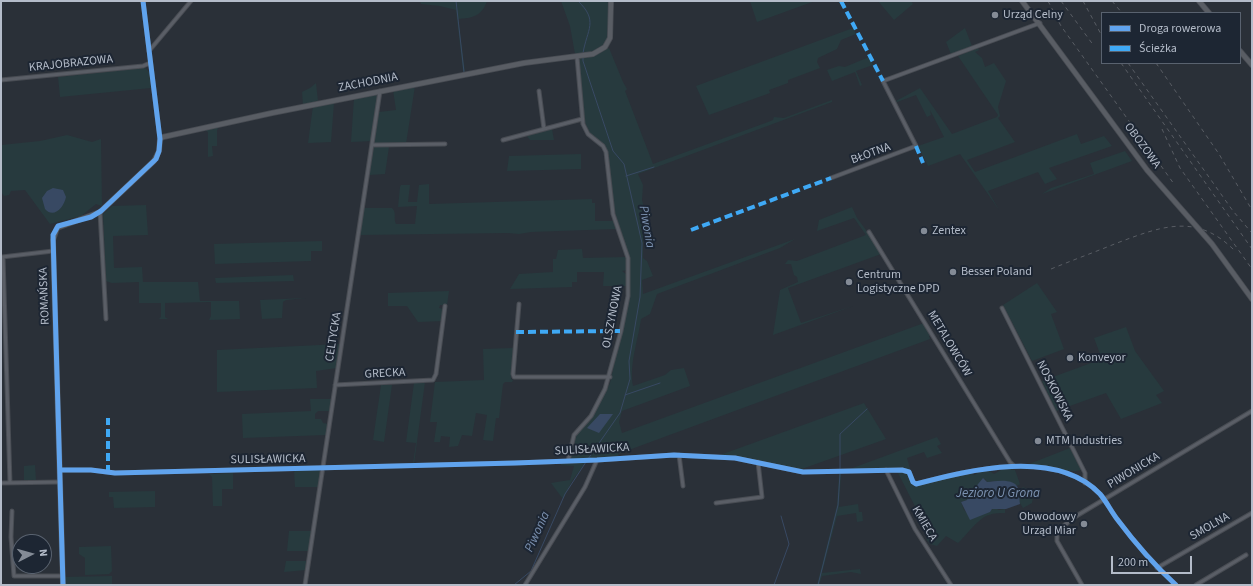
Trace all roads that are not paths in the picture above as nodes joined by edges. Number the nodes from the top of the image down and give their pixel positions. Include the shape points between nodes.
1 (143, 1) edge
2 (191, 1) edge
3 (611, 1) edge
4 (1022, 1) edge
5 (1199, 1) edge
6 (1208, 12) edge
7 (1040, 23) junction
8 (149, 51) junction
9 (1241, 52) edge
10 (581, 56) junction
11 (150, 63) junction
12 (1252, 65) edge
13 (142, 66) junction
14 (151, 72) junction
15 (1, 80) edge
16 (380, 91) junction
17 (539, 91) dead end
18 (582, 119) junction
19 (544, 129) junction
20 (160, 139) junction
21 (503, 140) dead end
22 (445, 144) dead end
23 (372, 145) junction
24 (831, 178) dead end
25 (100, 212) junction
26 (869, 232) dead end
27 (53, 251) junction
28 (2, 257) edge
29 (1252, 299) edge
30 (519, 304) dead end
31 (445, 306) dead end
32 (1002, 308) dead end
33 (106, 319) dead end
34 (610, 377) junction
35 (335, 385) junction
36 (1252, 411) edge
37 (679, 454) junction
38 (596, 460) junction
39 (568, 461) junction
40 (758, 462) junction
41 (1014, 466) junction
42 (323, 469) junction
43 (60, 470) junction
44 (886, 470) junction
45 (60, 482) junction
46 (1, 483) edge
47 (10, 483) junction
48 (1085, 483) junction
49 (683, 486) dead end
50 (1104, 499) junction
51 (716, 503) dead end
52 (12, 511) dead end
53 (1252, 513) edge
54 (1246, 554) dead end
55 (1157, 568) junction
56 (62, 576) junction
57 (1173, 584) edge
58 (63, 585) edge
59 (305, 585) edge
60 (525, 585) edge
61 (951, 585) edge
62 (1082, 585) edge
63 (1196, 585) edge

1 - 8 street, ROMAŃSKA
2 - 8 street
3 - 10 street, ZACHODNIA via 612,28 609,42 602,50
4 - 7 street, OBOZOWA
5 - 6 street
7 - 24 street, BŁOTNA via 883,81 916,146
7 - 29 street, OBOZOWA via 1147,170 1212,244
8 - 11 street, ROMAŃSKA
9 - 12 street
10 - 16 street, ZACHODNIA via 530,62
10 - 18 street, OLSZYNOWA
11 - 13 street, KRAJOBRAZOWA
11 - 14 street, ROMAŃSKA
13 - 14 street
13 - 15 street, KRAJOBRAZOWA
14 - 20 street, ROMAŃSKA
16 - 20 street, ZACHODNIA
16 - 23 street, CELTYCKA
17 - 19 street
18 - 19 street
18 - 34 street, OLSZYNOWA via 586,131 606,152 613,214 628,261 628,296
19 - 21 street
20 - 25 street, ROMAŃSKA via 156,159
22 - 23 street
23 - 35 street, CELTYCKA
25 - 27 street, ROMAŃSKA via 56,228 53,235
25 - 33 street
26 - 41 street, METALOWCÓW
27 - 28 street
27 - 43 street, ROMAŃSKA
28 - 47 street
30 - 34 street via 514,376
31 - 35 street, GRECKA via 434,379
32 - 48 street, NOSKOWSKA via 1085,473
34 - 39 street, OLSZYNOWA via 595,410 574,435
35 - 42 street, CELTYCKA
36 - 50 street, PIWONICKA
37 - 38 street, SULISŁAWICKA
37 - 40 street, SULISŁAWICKA
37 - 49 street
38 - 39 street, SULISŁAWICKA
38 - 60 street via 580,496
39 - 42 street, SULISŁAWICKA
40 - 44 street, SULISŁAWICKA via 803,472
40 - 51 street via 762,497
41 - 44 street, SULISŁAWICKA via 964,472 916,484 907,471
41 - 48 street, SULISŁAWICKA via 1061,471
42 - 43 street, SULISŁAWICKA via 115,473
42 - 59 street, CELTYCKA
43 - 45 street, ROMAŃSKA
44 - 61 street, KMIECA via 915,529
45 - 47 street
45 - 56 street, ROMAŃSKA
46 - 47 street
48 - 50 street, SULISŁAWICKA
50 - 55 street, SULISŁAWICKA
50 - 62 street, PIWONICKA via 1073,518 1059,530 1057,536
52 - 56 street via 14,576
53 - 55 street, SMOLNA
54 - 63 street
55 - 57 street, SULISŁAWICKA
56 - 58 street, ROMAŃSKA

